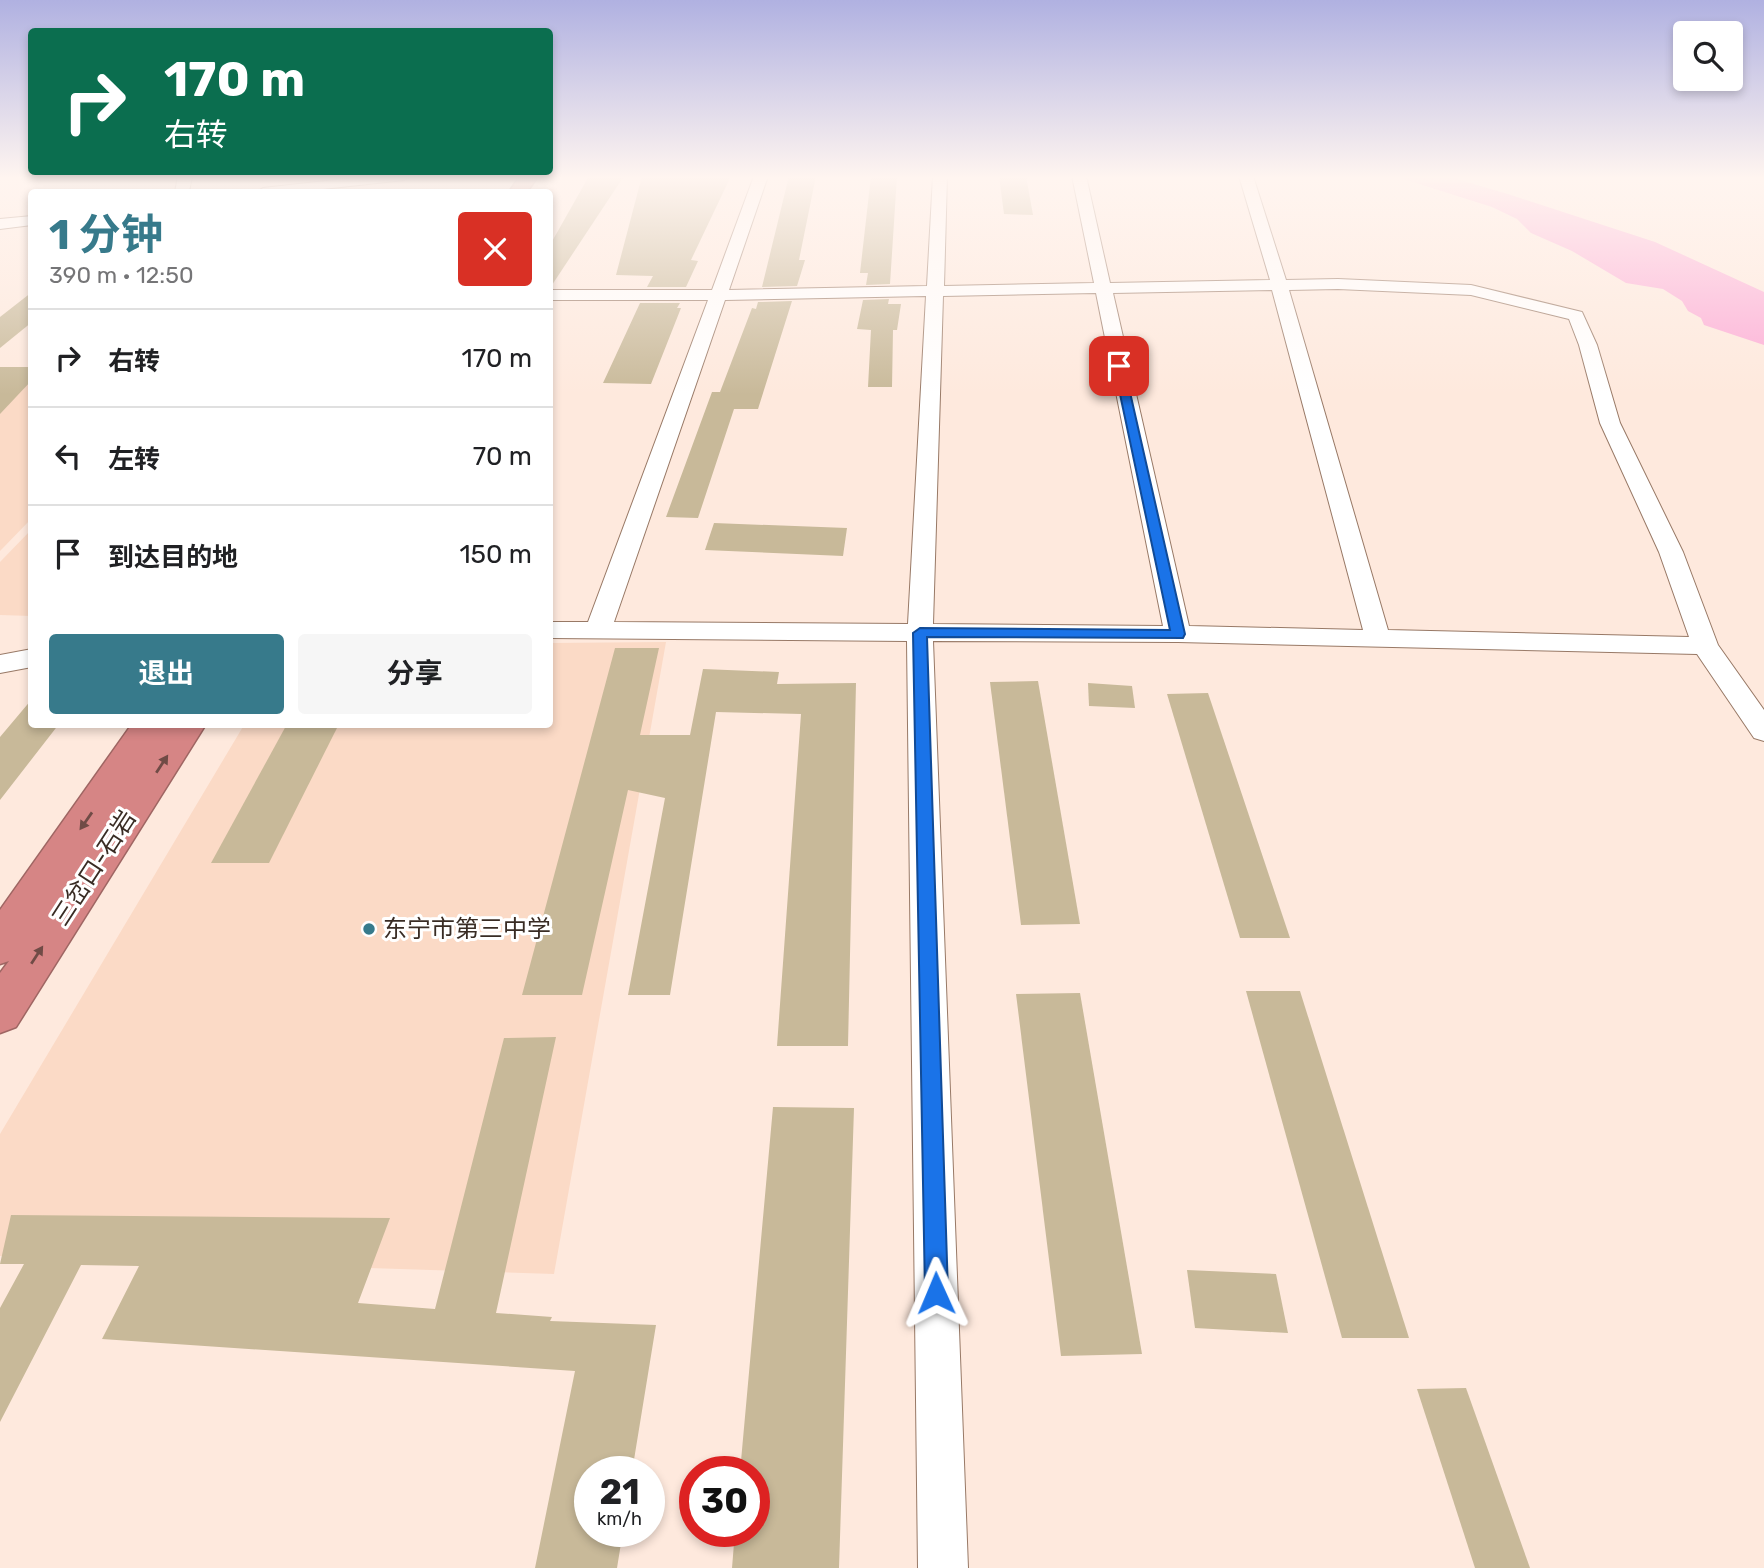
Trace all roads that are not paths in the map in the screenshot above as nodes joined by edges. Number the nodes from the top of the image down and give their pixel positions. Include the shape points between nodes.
1 (735, 249) edge
2 (937, 249) edge
3 (1094, 249) edge
4 (1268, 249) edge
5 (1279, 284) junction
6 (1101, 286) junction
7 (936, 289) junction
8 (553, 295) edge
9 (718, 295) junction
10 (553, 630) edge
11 (598, 631) junction
12 (920, 633) junction
13 (1178, 634) junction
14 (1378, 639) junction
15 (1705, 646) junction
16 (28, 659) edge
17 (0, 664) edge
18 (149, 728) edge
19 (185, 728) edge
20 (1764, 731) edge
21 (0, 945) edge
22 (0, 1012) edge
23 (943, 1568) edge

1 - 9 street
2 - 7 street
3 - 6 street
4 - 5 street
5 - 6 street
5 - 14 street
5 - 15 street via 1471,290 1576,316 1610,423 1671,552
6 - 7 street
6 - 13 street
7 - 9 street
7 - 12 street
8 - 9 street
9 - 11 street
10 - 11 street
11 - 12 street
12 - 13 street
12 - 23 street
13 - 14 street
14 - 15 street
15 - 20 street
16 - 17 street
18 -> 21 highway, 三岔口-石岩
22 -> 19 highway, 三岔口-石岩

